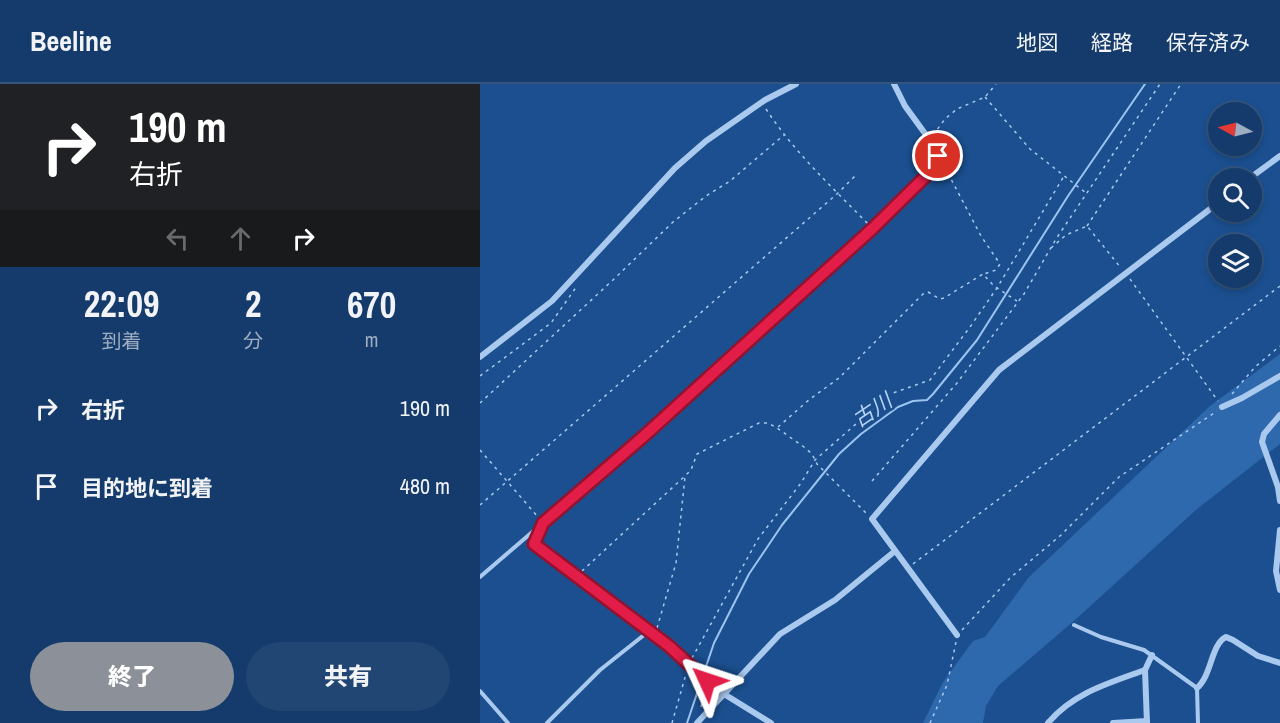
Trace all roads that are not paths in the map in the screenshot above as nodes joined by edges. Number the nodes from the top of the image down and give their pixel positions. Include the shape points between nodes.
1 (796, 84) edge
2 (894, 84) edge
3 (929, 139) joint
4 (1280, 156) edge
5 (1262, 169) edge
6 (1208, 211) edge
7 (480, 357) edge
8 (1280, 376) edge
9 (1222, 407) road end
10 (1280, 415) edge
11 (1280, 421) edge
12 (1270, 428) junction
13 (1280, 501) edge
14 (543, 523) junction
15 (1280, 530) edge
16 (895, 551) junction
17 (480, 578) edge
18 (1280, 590) edge
19 (1074, 625) dead end
20 (649, 631) junction
21 (957, 635) road end
22 (1152, 655) junction
23 (1280, 663) edge
24 (689, 665) joint
25 (1145, 670) junction
26 (1197, 688) junction
27 (480, 691) edge
28 (724, 694) junction
29 (1147, 722) edge
30 (508, 723) edge
31 (547, 723) edge
32 (697, 723) edge
33 (771, 723) edge
34 (1048, 723) edge
35 (1113, 723) edge
36 (1198, 723) edge

1 - 7 street via 765,100 706,141 675,168 552,301
2 - 3 street
3 - 14 lane via 938,156 929,173 644,436
4 - 5 street
6 - 16 street via 999,370 872,519
8 - 9 street
10 - 12 street
11 - 12 street
12 - 13 street via 1263,434 1263,442
14 - 17 lane
14 - 20 lane via 534,544
15 - 18 street via 1276,571
16 - 21 street
16 - 28 street via 835,600 780,634
19 - 22 lane
20 - 24 lane
20 - 31 lane via 600,670
22 - 25 street
22 - 26 lane
23 - 26 street via 1254,654 1226,637 1219,642 1207,675
24 - 28 street
25 - 29 street
25 - 34 street via 1097,687 1062,708
26 - 36 lane
27 - 30 lane
28 - 32 street
28 - 33 street
29 - 35 street

